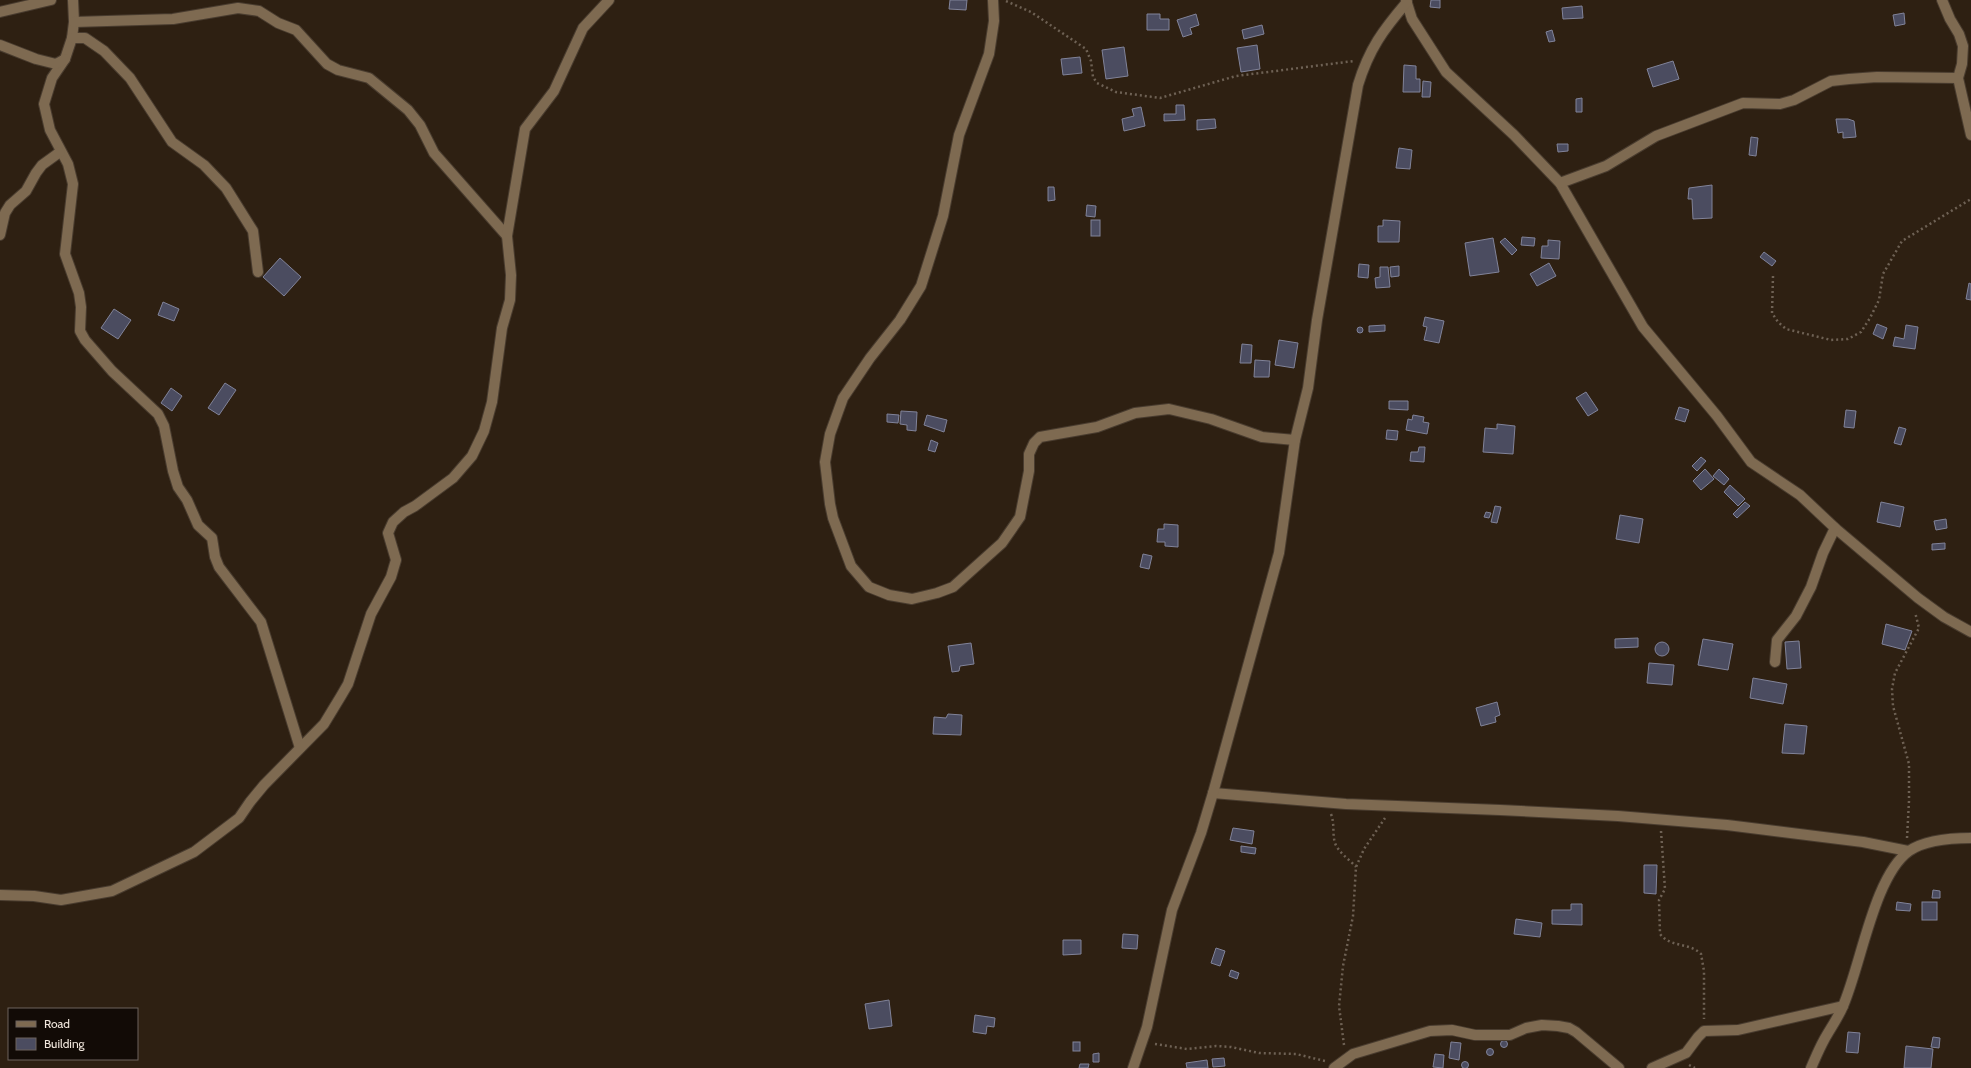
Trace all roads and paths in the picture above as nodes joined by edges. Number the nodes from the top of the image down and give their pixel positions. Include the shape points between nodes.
1 (51, 0) edge
2 (73, 0) edge
3 (608, 0) edge
4 (993, 0) edge
5 (1004, 0) edge
6 (1942, 0) edge
7 (1407, 1) edge
8 (0, 12) edge
9 (74, 22) junction
10 (72, 38) junction
11 (0, 45) edge
12 (65, 60) junction
13 (1366, 60) junction
14 (1966, 64) edge
15 (1958, 78) junction
16 (1971, 135) edge
17 (60, 152) junction
18 (1560, 182) junction
19 (1971, 199) edge
20 (0, 235) edge
21 (507, 236) junction
22 (258, 272) dead end
23 (1773, 276) dead end
24 (1294, 440) junction
25 (1835, 528) junction
26 (1918, 598) junction
27 (1971, 632) edge
28 (1774, 662) dead end
29 (300, 748) junction
30 (1213, 793) junction
31 (1326, 803) junction
32 (1395, 806) junction
33 (1660, 820) junction
34 (1971, 838) edge
35 (1907, 851) junction
36 (1356, 867) junction
37 (0, 895) edge
38 (1843, 1006) junction
39 (1704, 1032) junction
40 (1142, 1042) junction
41 (1340, 1064) edge
42 (1133, 1068) edge
43 (1619, 1068) edge
44 (1652, 1068) edge
45 (1811, 1068) edge

1 - 8 street
2 - 9 street
3 - 21 street via 583,28 554,91 525,130
4 - 24 street via 994,21 989,54 959,135 942,216 922,286 843,398 830,434 825,462 831,511 851,566 869,586 889,596 912,599 953,587 1002,543 1020,517 1029,471 1029,454 1040,437 1097,427 1135,413 1169,409 1211,419 1262,437
5 - 13 path via 1031,12 1086,49 1097,83 1116,92 1160,98 1236,76
6 - 14 street via 1960,34
7 - 13 street via 1385,28
7 - 18 street via 1412,19 1446,72
9 - 10 street
9 - 21 street via 174,19 238,8 259,11 296,30 326,64 369,78 408,110 420,125 434,153
10 - 12 street
10 - 22 street via 85,38 104,51 130,78 172,142 204,166 226,188 253,231
11 - 12 street via 56,64
12 - 17 street via 52,78 44,104 50,130
13 - 24 street via 1358,85 1317,320 1308,388
14 - 15 street
15 - 16 street
15 - 18 street via 1877,77 1831,81 1794,100 1780,104 1743,103 1656,136 1606,166
17 - 20 street via 42,165 26,191 10,205 5,213
17 - 29 street via 68,164 73,184 65,254 79,293 80,331 112,371 158,414 164,426 178,487 198,525 212,538 215,557 220,567 262,622
18 - 25 street via 1643,327 1717,416 1751,462 1800,496
19 - 23 path via 1902,241 1883,274 1879,300 1870,318 1861,332 1848,339 1831,340 1786,329 1772,313
21 - 29 street via 511,275 510,300 502,328 492,402 484,431 472,456 453,478 393,522 388,533 396,560 391,577 371,614 348,684 324,724
24 - 30 street via 1279,553
25 - 26 street
25 - 28 street via 1808,593 1796,616 1777,640
26 - 27 street
26 - 35 path via 1916,615 1919,628 1895,673 1892,689 1893,706 1909,764
29 - 37 street via 259,791 239,818 194,852 154,872 112,891 61,900
30 - 31 street
30 - 40 street via 1172,910
31 - 32 street
31 - 36 path via 1334,824 1335,843
32 - 33 street
32 - 36 path via 1376,830
33 - 35 street via 1863,842
33 - 39 path via 1665,890 1659,900 1660,934 1669,942 1692,947 1701,954 1704,971
34 - 35 street via 1932,842
35 - 38 street via 1892,868 1885,883
36 - 41 path via 1353,916 1343,966 1339,1006
38 - 39 street via 1738,1030
38 - 45 street
39 - 44 street via 1686,1053
40 - 41 path via 1188,1049 1216,1046 1259,1053 1296,1054
40 - 42 street
41 - 43 street via 1353,1054 1430,1031 1452,1030 1475,1035 1510,1035 1542,1025 1558,1026 1576,1032

